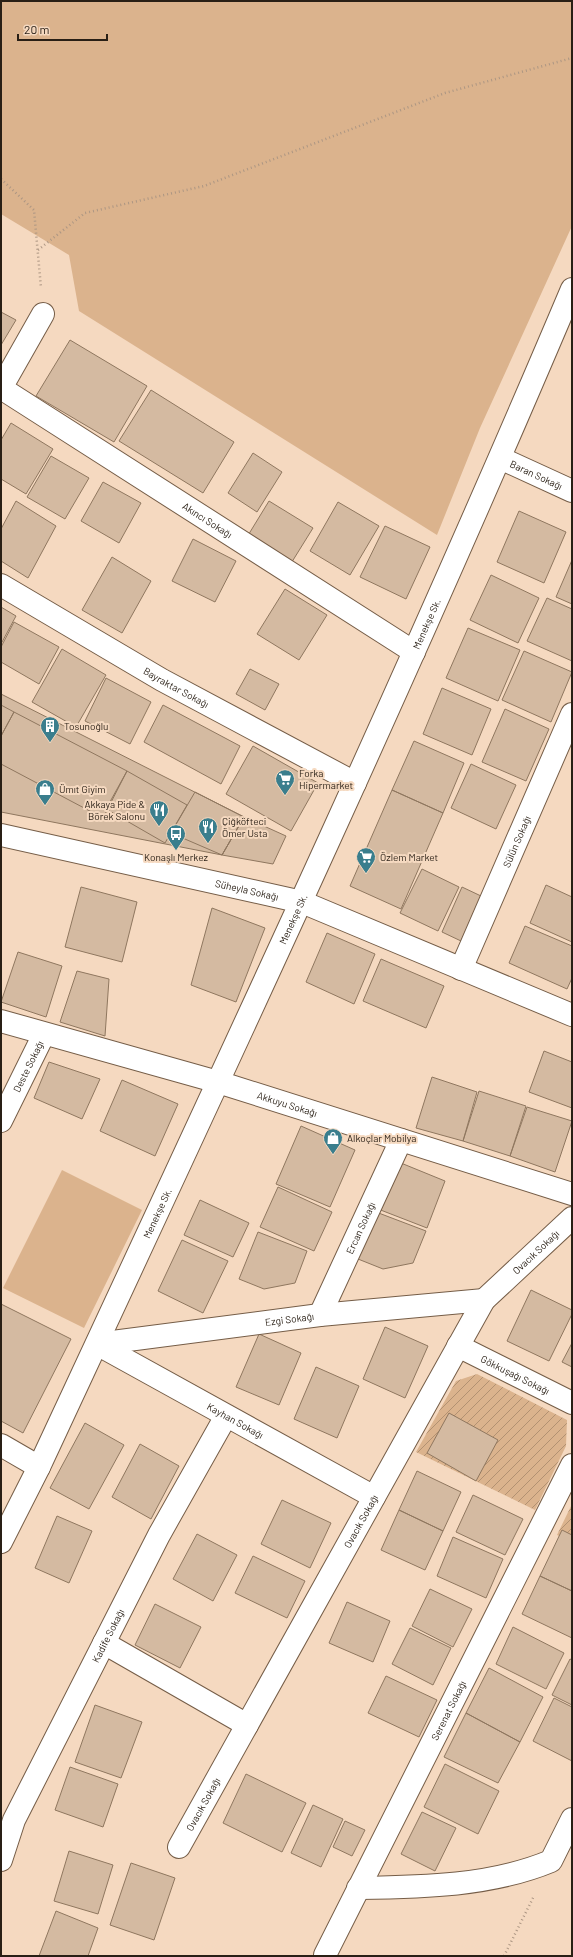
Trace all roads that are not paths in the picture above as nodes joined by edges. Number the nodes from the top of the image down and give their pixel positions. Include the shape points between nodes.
1 (572, 289) edge
2 (43, 314) road end
3 (1, 388) edge
4 (500, 458) junction
5 (572, 491) edge
6 (1, 584) edge
7 (414, 652) junction
8 (572, 714) edge
9 (355, 783) junction
10 (1, 835) edge
11 (302, 902) junction
12 (461, 969) junction
13 (572, 1015) edge
14 (1, 1021) edge
15 (44, 1034) junction
16 (218, 1082) junction
17 (1, 1120) edge
18 (401, 1140) junction
19 (572, 1194) edge
20 (572, 1218) edge
21 (484, 1300) junction
22 (320, 1315) junction
23 (96, 1344) junction
24 (458, 1346) junction
25 (572, 1403) edge
26 (226, 1416) junction
27 (1, 1445) edge
28 (572, 1465) edge
29 (39, 1467) junction
30 (374, 1496) junction
31 (1, 1542) edge
32 (104, 1643) junction
33 (247, 1725) junction
34 (572, 1819) edge
35 (179, 1847) dead end
36 (1, 1860) edge
37 (358, 1888) junction
38 (325, 1955) dead end

1 - 4 street, Menekşe Sk.
2 - 3 street
3 - 7 street, Akıncı Sokağı
4 - 5 street, Baran Sokağı
4 - 7 street, Menekşe Sk.
6 - 9 street, Bayraktar Sokağı via 162,680
7 - 9 street, Menekşe Sk.
8 - 12 street, Sülün Sokağı
9 - 11 street, Menekşe Sk.
10 - 11 street, Süheyla Sokağı
11 - 12 street, Süheyla Sokağı
11 - 16 street, Menekşe Sk.
12 - 13 street, Süheyla Sokağı
14 - 15 street, Akkuyu Sokağı
15 - 16 street, Akkuyu Sokağı
15 - 17 street, Deste Sokağı
16 - 18 street, Akkuyu Sokağı
16 - 23 street, Menekşe Sk.
18 - 19 street, Akkuyu Sokağı
18 - 22 street, Ercan Sokağı
20 - 21 street, Ovacık Sokağı
21 - 22 street, Ezgi Sokağı
21 - 24 street, Ovacık Sokağı
22 - 23 street, Ezgi Sokağı
23 - 26 street, Kayhan Sokağı
23 - 29 street, Menekşe Sk.
24 - 25 street, Gökkuşağı Sokağı
24 - 30 street, Ovacık Sokağı
26 - 30 street, Kayhan Sokağı
26 - 32 street, Kadife Sokağı via 159,1535
27 - 29 street
28 - 37 street, Serenat Sokağı
29 - 31 street, Menekşe Sk.
30 - 33 street, Ovacık Sokağı
32 - 33 street
32 - 36 street, Kadife Sokağı via 14,1820
33 - 35 street, Ovacık Sokağı
34 - 37 street via 551,1862 517,1873 405,1888
37 - 38 street, Serenat Sokağı

